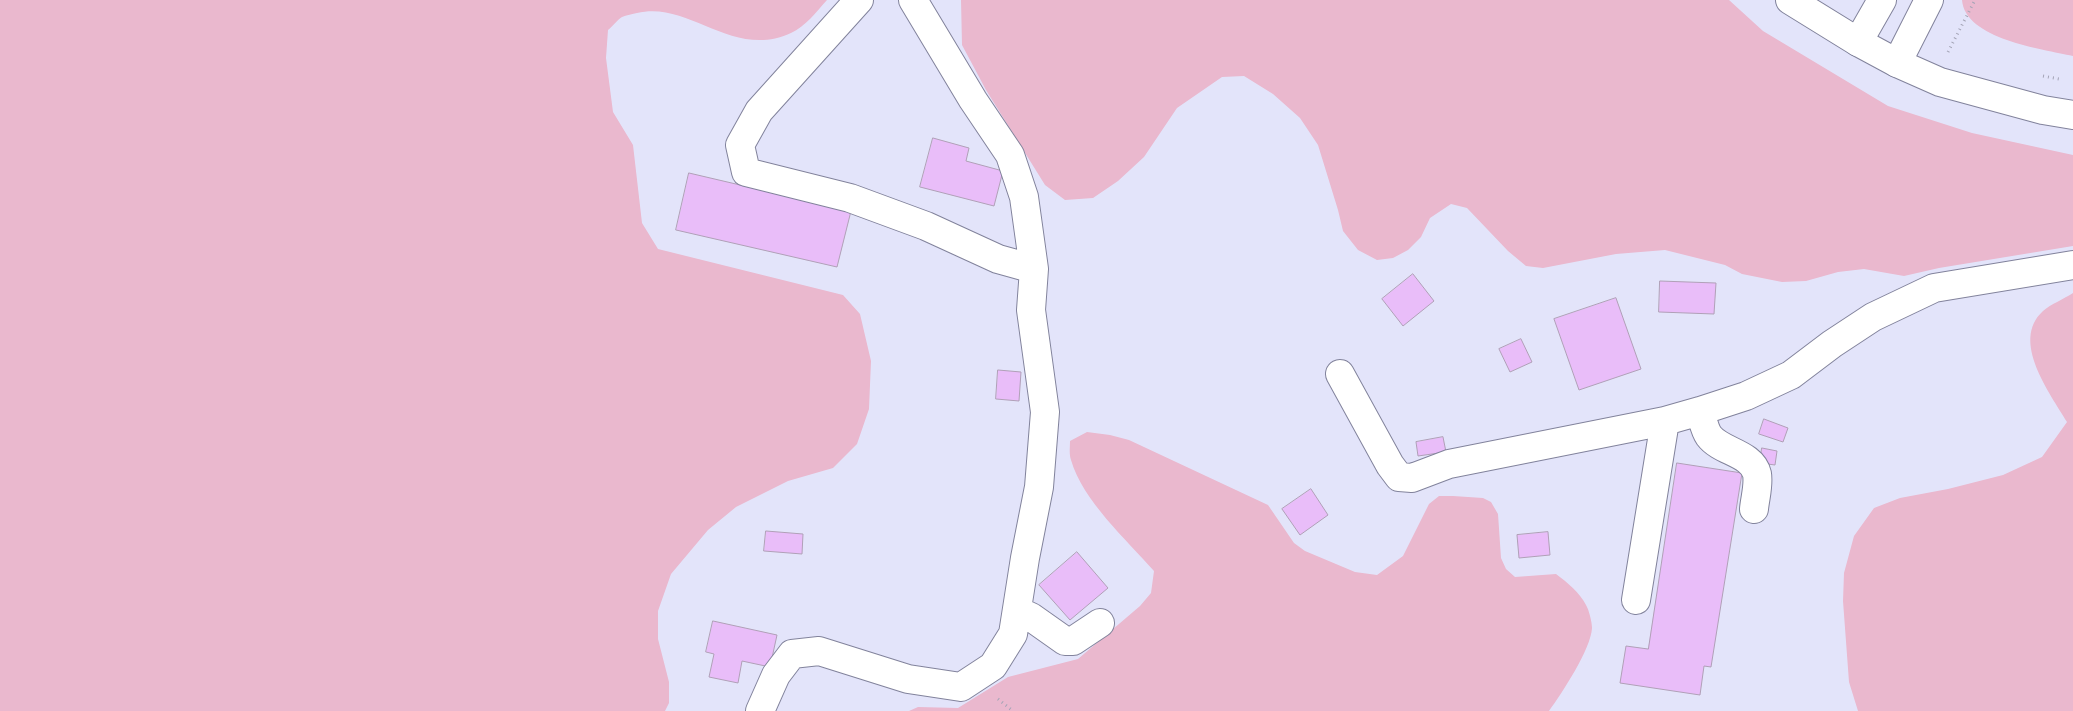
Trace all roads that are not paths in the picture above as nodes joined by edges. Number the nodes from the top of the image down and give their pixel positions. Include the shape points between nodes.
1 (859, 0) edge
2 (913, 0) edge
3 (1790, 0) edge
4 (1882, 0) edge
5 (1929, 0) edge
6 (1858, 42) junction
7 (1897, 63) junction
8 (2073, 115) edge
9 (2073, 265) edge
10 (1034, 269) junction
11 (1340, 374) dead end
12 (1700, 410) junction
13 (1665, 421) junction
14 (1754, 508) dead end
15 (1636, 600) dead end
16 (1018, 611) junction
17 (1100, 623) dead end
18 (760, 711) edge

1 - 10 main road via 759,111 740,145 746,172 850,198 926,226 998,259
2 - 10 main road via 1010,155 1024,197
3 - 6 main road
4 - 6 main road
5 - 7 main road
6 - 7 main road
7 - 8 main road via 1940,82
9 - 12 main road via 1934,288 1873,317 1791,375 1746,396
10 - 16 main road via 1031,310 1045,412 1039,487 1024,558
11 - 13 main road via 1399,477 1412,478 1449,464
12 - 13 main road
12 - 14 main road via 1710,438 1750,462 1756,472
13 - 15 main road
16 - 17 main road via 1031,616 1065,641 1073,641
16 - 18 main road via 1013,634 993,666 961,687 908,679 819,651 792,654 776,675

